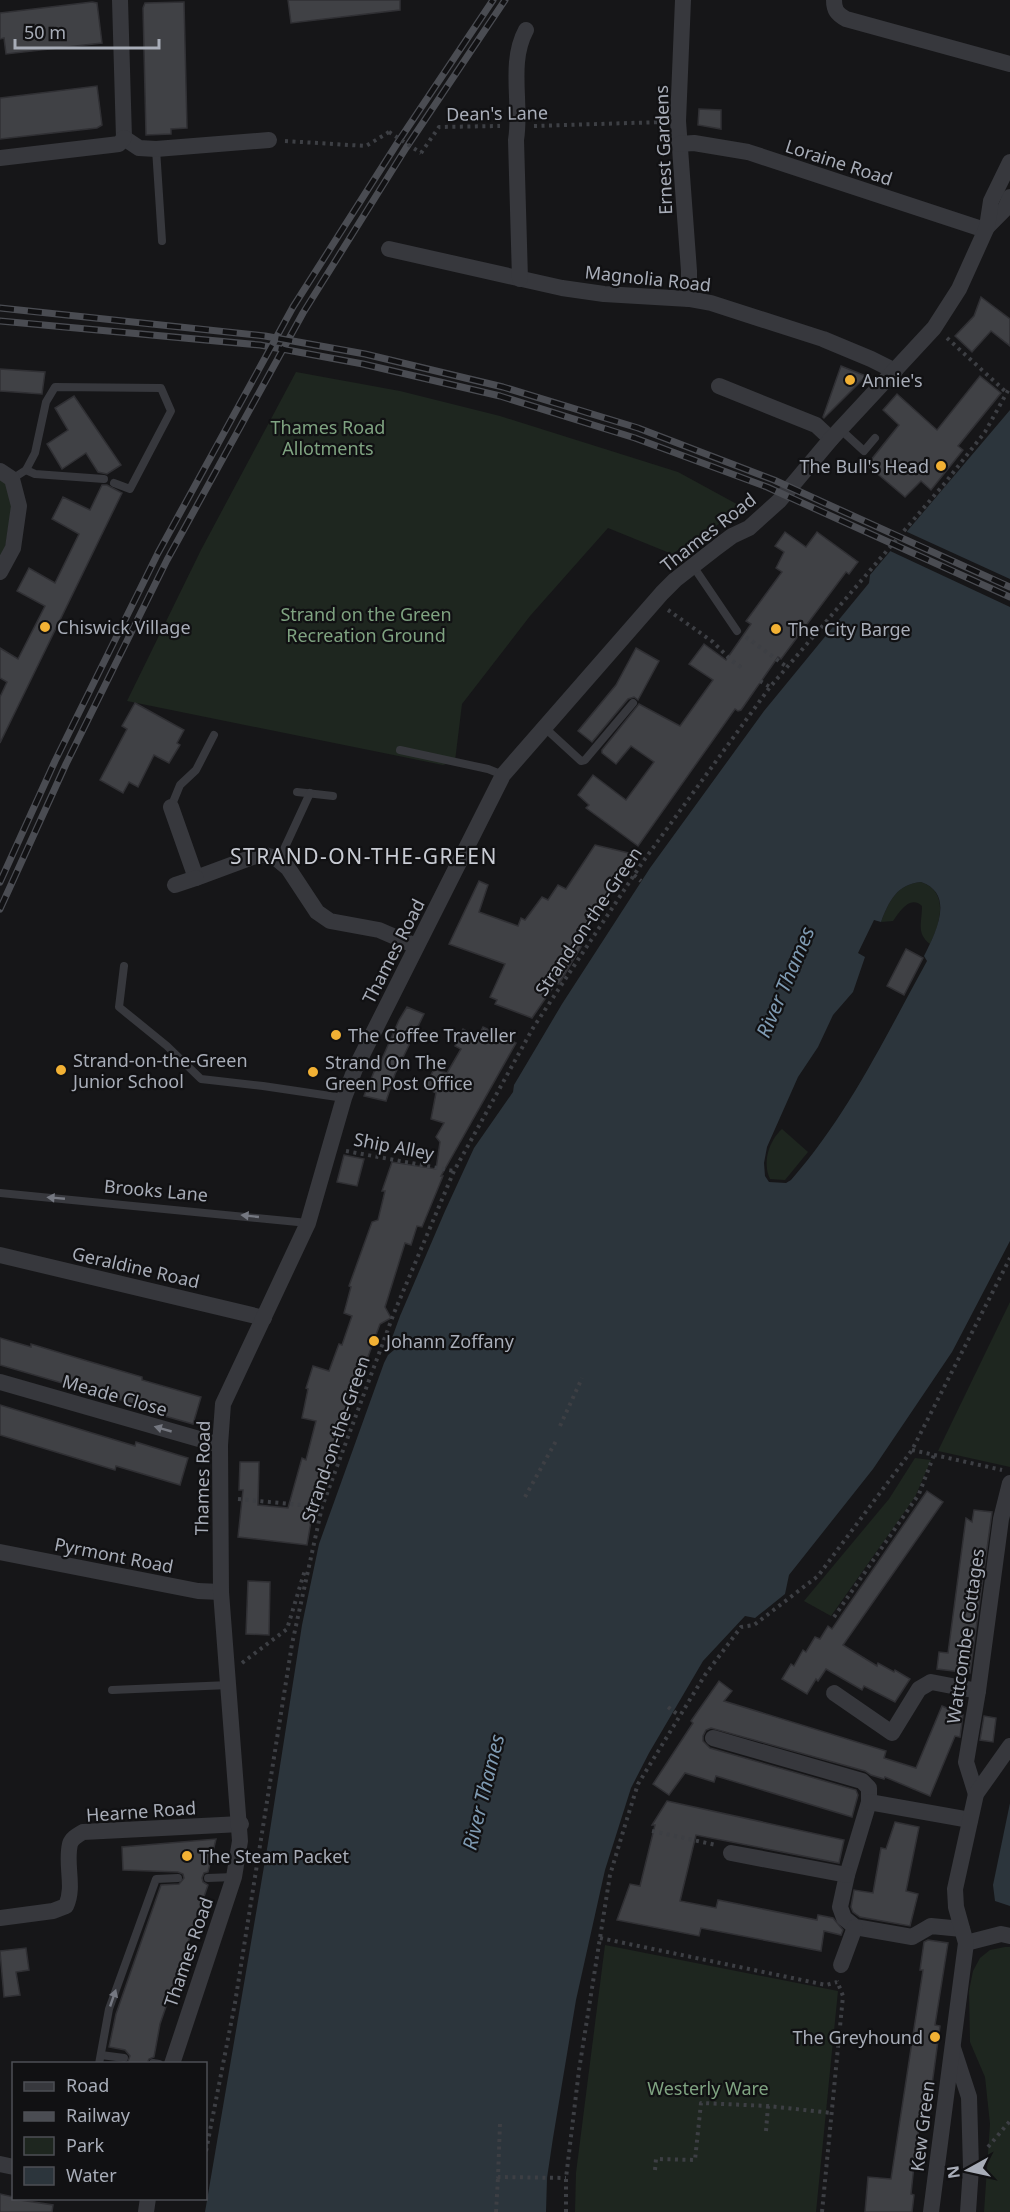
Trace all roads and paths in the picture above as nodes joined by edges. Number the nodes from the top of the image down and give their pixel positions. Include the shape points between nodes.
1 (120, 0) edge
2 (682, 0) edge
3 (834, 0) edge
4 (526, 30) dead end
5 (1010, 64) edge
6 (678, 122) junction
7 (518, 126) junction
8 (124, 138) junction
9 (269, 140) joint
10 (679, 144) junction
11 (156, 149) junction
12 (0, 158) edge
13 (1010, 162) edge
14 (1010, 197) edge
15 (986, 229) junction
16 (162, 241) dead end
17 (389, 249) dead end
18 (520, 279) junction
19 (689, 299) junction
20 (946, 337) dead end
21 (895, 371) junction
22 (719, 386) dead end
23 (1010, 387) edge
24 (1006, 392) junction
25 (836, 434) junction
26 (875, 438) dead end
27 (13, 474) edge
28 (104, 480) dead end
29 (114, 483) dead end
30 (693, 566) junction
31 (0, 572) edge
32 (665, 608) dead end
33 (737, 630) joint
34 (787, 667) junction
35 (742, 668) dead end
36 (760, 681) dead end
37 (770, 687) junction
38 (633, 703) dead end
39 (545, 728) junction
40 (214, 735) dead end
41 (400, 750) dead end
42 (503, 776) junction
43 (297, 792) dead end
44 (310, 793) junction
45 (333, 796) dead end
46 (171, 807) joint
47 (279, 860) junction
48 (633, 875) junction
49 (196, 878) junction
50 (641, 881) dead end
51 (175, 885) dead end
52 (416, 946) junction
53 (124, 966) dead end
54 (344, 1098) junction
55 (330, 1148) junction
56 (454, 1171) junction
57 (0, 1193) edge
58 (308, 1223) junction
59 (0, 1255) edge
60 (1010, 1258) edge
61 (264, 1318) junction
62 (582, 1378) dead end
63 (0, 1382) edge
64 (560, 1426) dead end
65 (556, 1441) dead end
66 (220, 1445) junction
67 (934, 1455) junction
68 (1010, 1471) edge
69 (1010, 1483) edge
70 (219, 1497) junction
71 (525, 1497) dead end
72 (322, 1507) junction
73 (314, 1542) junction
74 (0, 1552) edge
75 (221, 1592) junction
76 (834, 1617) dead end
77 (239, 1665) dead end
78 (229, 1685) junction
79 (112, 1690) dead end
80 (978, 1691) junction
81 (834, 1694) dead end
82 (668, 1707) dead end
83 (680, 1716) dead end
84 (713, 1738) dead end
85 (1010, 1746) edge
86 (976, 1794) junction
87 (869, 1802) junction
88 (970, 1820) junction
89 (240, 1824) junction
90 (652, 1831) dead end
91 (731, 1852) joint
92 (847, 1875) junction
93 (234, 1877) junction
94 (178, 1878) dead end
95 (208, 1878) dead end
96 (0, 1918) edge
97 (855, 1927) junction
98 (964, 1936) junction
99 (1010, 1936) edge
100 (600, 1938) dead end
101 (841, 1965) joint
102 (837, 1982) junction
103 (951, 2044) junction
104 (124, 2058) dead end
105 (100, 2059) edge
106 (173, 2062) edge
107 (579, 2070) dead end
108 (768, 2106) junction
109 (832, 2113) junction
110 (1010, 2121) edge
111 (500, 2124) dead end
112 (766, 2131) dead end
113 (207, 2146) edge
114 (971, 2168) junction
115 (655, 2170) dead end
116 (498, 2177) junction
117 (566, 2178) junction
118 (496, 2212) edge
119 (566, 2212) edge
120 (822, 2212) edge
121 (931, 2212) edge
122 (968, 2212) edge

1 - 8 street
2 - 6 street, Ernest Gardens
3 - 5 street via 835,10 846,19
4 - 7 street via 517,63
6 - 7 path, Dean's Lane
6 - 10 street, Ernest Gardens
7 - 9 path, Dean's Lane, bridge via 438,127 421,153 389,132 366,146
7 - 18 street
8 - 11 street via 139,148
8 - 12 street via 119,144
9 - 11 street
10 - 15 street, Loraine Road via 748,152
10 - 19 street, Ernest Gardens
11 - 16 lane
13 - 15 street, Thames Road via 991,201
14 - 15 street, Thames Road via 1005,209
15 - 21 street, Thames Road via 947,309
17 - 18 street, Magnolia Road
18 - 19 street, Magnolia Road via 604,294
19 - 21 street, Magnolia Road via 823,339
20 - 24 path
21 - 25 street, Thames Road
22 - 25 street
23 - 24 path, Strand-on-the-Green
24 - 34 path, Strand-on-the-Green via 985,432 945,483
25 - 26 lane via 864,451
25 - 30 street, Thames Road via 779,501 749,528
27 - 28 lane
27 - 29 lane via 35,453 46,402 55,387 161,388 171,411 130,489
27 - 31 street via 19,506 13,548
30 - 33 lane
30 - 39 street, Thames Road via 662,593
32 - 35 path
33 - 34 path
34 - 37 path, Strand-on-the-Green
36 - 37 path
37 - 48 path, Strand-on-the-Green
38 - 39 lane via 585,760 580,761
39 - 42 street, Thames Road
40 - 46 lane via 196,770 180,786
41 - 42 lane via 488,769
42 - 52 street, Thames Road
43 - 44 lane
44 - 45 lane
44 - 47 lane
46 - 49 street
47 - 49 street via 261,854
47 - 52 street via 288,867 317,912 330,921 379,930
48 - 50 path
48 - 56 path, Strand-on-the-Green via 533,1028
49 - 51 street
52 - 54 street, Thames Road
53 - 54 lane via 119,1007 201,1079
54 - 55 street, Thames Road
55 - 56 path, Ship Alley
55 - 58 street, Thames Road
56 - 72 path, Strand-on-the-Green via 394,1313
58 -> 57 lane, Brooks Lane
58 - 61 street, Thames Road
59 - 61 street, Geraldine Road
60 - 67 path via 912,1450
61 - 66 street, Thames Road via 223,1404
62 - 64 path
66 -> 63 street, Meade Close
65 - 71 path
66 - 70 street, Thames Road
67 - 68 path
67 - 76 path via 920,1494
69 - 80 street, Wattcombe Cottages via 1001,1519
70 - 72 path
70 - 75 street, Thames Road
72 - 73 path, Strand-on-the-Green
73 - 77 path via 287,1629
73 - 113 path via 292,1644 235,2003
74 - 75 street, Pyrmont Road via 198,1591
75 - 78 street, Thames Road
78 - 79 lane
78 - 89 street, Thames Road
80 - 81 street via 931,1682 919,1689 892,1733
80 - 86 street, Wattcombe Cottages via 966,1762
82 - 83 path
84 - 87 street via 862,1781 869,1788
85 - 86 street
86 - 88 street, Kew Green
87 - 88 street
87 - 92 street
88 - 98 street, Kew Green via 955,1889
89 - 93 street, Thames Road
89 - 96 street, Hearne Road via 83,1832 70,1843 70,1896 66,1906
90 - 91 path
91 - 92 street
92 - 97 street via 840,1907 844,1918
93 - 95 lane
93 - 106 street, Thames Road
105 -> 94 lane via 109,2008 156,1879
97 - 98 street via 912,1937 931,1926
97 - 101 street
98 - 99 street
98 - 103 street, Kew Green
100 - 102 path via 826,1984
101 - 102 path
102 - 109 path via 843,1996
103 - 114 street, Kew Green via 969,2097
103 - 121 street, Kew Green
104 - 105 lane
107 - 117 path
108 - 109 path
108 - 112 path
108 - 115 path via 701,2103 695,2160 656,2159
109 - 120 path
110 - 114 path
111 - 116 path
114 - 122 street, Kew Green
116 - 117 path
116 - 118 path
117 - 119 path

